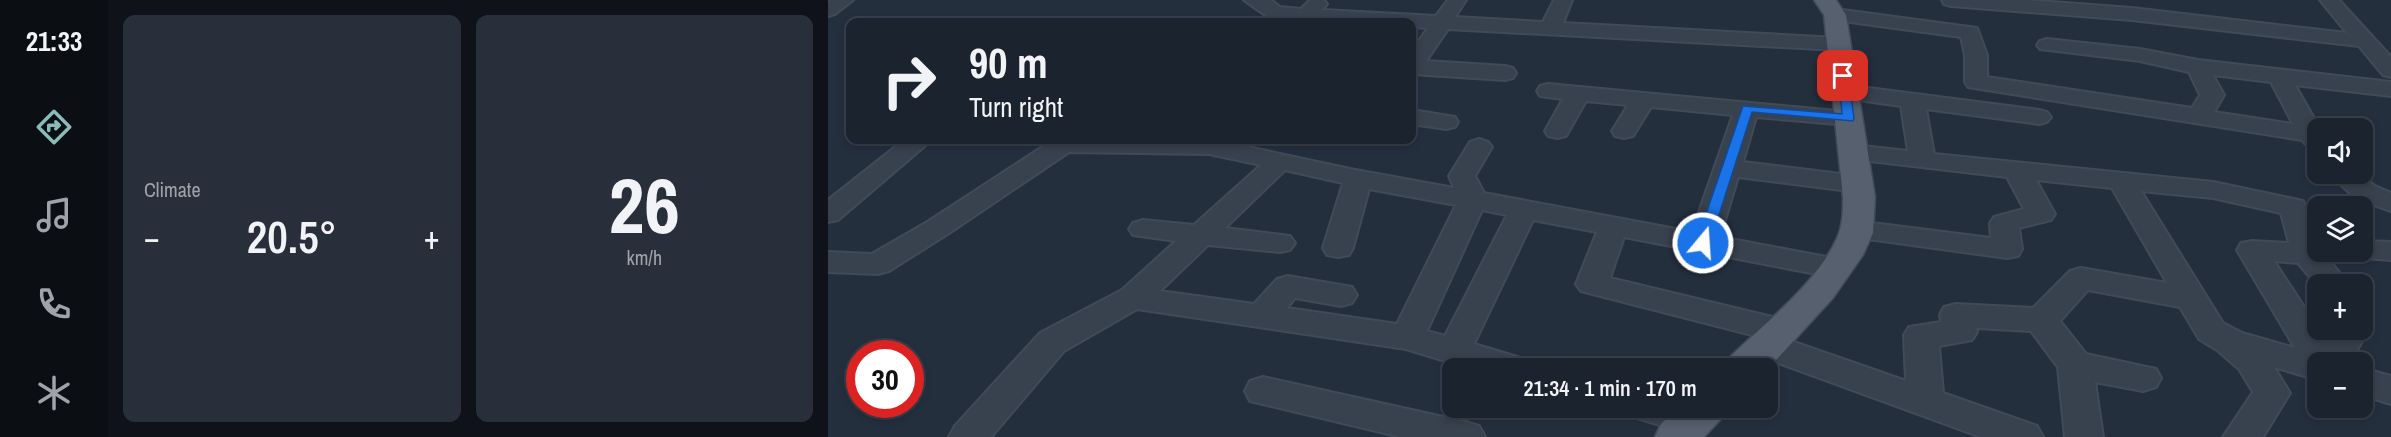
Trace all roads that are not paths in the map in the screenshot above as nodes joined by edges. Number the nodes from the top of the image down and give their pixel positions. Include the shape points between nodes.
1 (843, 0) edge
2 (1253, 0) edge
3 (1320, 0) edge
4 (1457, 0) edge
5 (1563, 0) edge
6 (1875, 0) edge
7 (1952, 0) edge
8 (2099, 0) edge
9 (2329, 0) edge
10 (2038, 4) edge
11 (828, 10) edge
12 (2132, 14) junction
13 (1298, 18) edge
14 (1304, 18) edge
15 (1833, 19) edge
16 (1416, 22) edge
17 (1441, 23) junction
18 (1923, 25) junction
19 (2223, 25) junction
20 (1550, 29) junction
21 (2047, 45) dead end
22 (2239, 46) dead end
23 (2377, 49) edge
24 (2140, 55) junction
25 (1416, 61) edge
26 (1416, 67) edge
27 (2198, 67) junction
28 (2391, 70) edge
29 (1505, 73) dead end
30 (2280, 77) junction
31 (1976, 82) junction
32 (2391, 89) edge
33 (1548, 91) dead end
34 (1578, 94) junction
35 (1644, 99) junction
36 (1912, 99) junction
37 (1742, 103) junction
38 (1847, 105) junction
39 (1980, 108) junction
40 (2200, 115) junction
41 (2039, 117) dead end
42 (1416, 118) edge
43 (1446, 122) dead end
44 (2307, 125) edge
45 (1624, 130) dead end
46 (1557, 131) dead end
47 (2307, 137) edge
48 (914, 144) dead end
49 (1063, 144) edge
50 (1218, 144) edge
51 (1479, 147) dead end
52 (1277, 153) edge
53 (1853, 153) junction
54 (1922, 160) junction
55 (1728, 168) junction
56 (2017, 170) junction
57 (1358, 178) junction
58 (2122, 181) junction
59 (1857, 184) junction
60 (2355, 184) edge
61 (1473, 200) junction
62 (2391, 203) edge
63 (1524, 209) junction
64 (828, 214) edge
65 (1614, 226) junction
66 (1143, 229) dead end
67 (1856, 230) junction
68 (2307, 232) edge
69 (1201, 235) junction
70 (1280, 243) dead end
71 (1703, 243) junction
72 (1338, 248) dead end
73 (2373, 250) edge
74 (2391, 251) edge
75 (2307, 252) edge
76 (828, 262) edge
77 (1837, 268) junction
78 (1341, 295) dead end
79 (1133, 298) junction
80 (2191, 298) junction
81 (1262, 316) junction
82 (2041, 320) junction
83 (1407, 337) junction
84 (2229, 341) junction
85 (1763, 348) edge
86 (1454, 351) junction
87 (2315, 352) edge
88 (1478, 358) edge
89 (2307, 364) edge
90 (2075, 365) junction
91 (2143, 378) dead end
92 (2373, 384) edge
93 (2391, 390) edge
94 (1263, 391) dead end
95 (1925, 402) junction
96 (968, 437) edge
97 (1466, 437) edge
98 (2024, 437) edge
99 (2084, 437) edge
100 (2242, 437) edge

1 - 11 street
2 - 13 street via 1275,13
3 - 14 street
4 - 17 street
5 - 20 street
6 - 18 street via 1918,14
7 - 10 street
8 - 12 street
9 - 23 street
10 - 12 street
12 - 19 street
12 - 24 street
15 - 18 street
15 - 20 street
15 - 38 main road
16 - 17 street
17 - 20 street
17 - 25 street
18 - 31 street via 1970,32 1976,55
19 - 22 street
19 - 23 street
21 - 24 street
23 - 28 street
24 - 27 street
26 - 29 street
27 - 30 street
27 - 40 street via 2212,95
30 - 32 street
30 - 44 street
31 - 39 street
31 - 40 street
33 - 34 street
34 - 35 street
34 - 46 street
35 - 37 street
35 - 45 street
36 - 38 street
36 - 39 street
36 - 54 street
37 - 38 street
37 - 55 street
38 - 53 main road
39 - 41 street
40 - 47 street
42 - 43 street
48 - 64 street
49 - 76 street via 878,264
50 - 52 street
51 - 61 street via 1462,176
52 - 57 street
52 - 69 street
53 - 54 street
53 - 59 main road
54 - 56 street
55 - 59 street
55 - 71 street
56 - 58 street
56 - 67 street via 2041,214 2004,223 2007,249
57 - 61 street
57 - 72 street
58 - 68 street via 2213,190 2293,207
58 - 80 street
59 - 67 main road via 1860,200
60 - 62 street
61 - 63 street
61 - 83 street
63 - 65 street
63 - 86 street
65 - 71 street
65 - 85 street via 1592,284
66 - 69 street
67 - 77 main road
69 - 70 street
69 - 79 street
71 - 77 street
73 - 74 street
75 - 87 street via 2252,250
77 - 85 main road
78 - 81 street via 1288,286
79 - 81 street
79 - 96 street via 1052,342
80 - 82 street via 2081,278
80 - 84 street via 2211,331
81 - 83 street
82 - 90 street
82 - 95 street via 1956,315 1960,332 1921,335
83 - 86 street
84 - 89 street
84 - 100 street via 2252,360 2272,393
85 - 95 street
86 - 88 street
90 - 91 street
90 - 99 street
92 - 93 street
94 - 97 street
95 - 98 street

